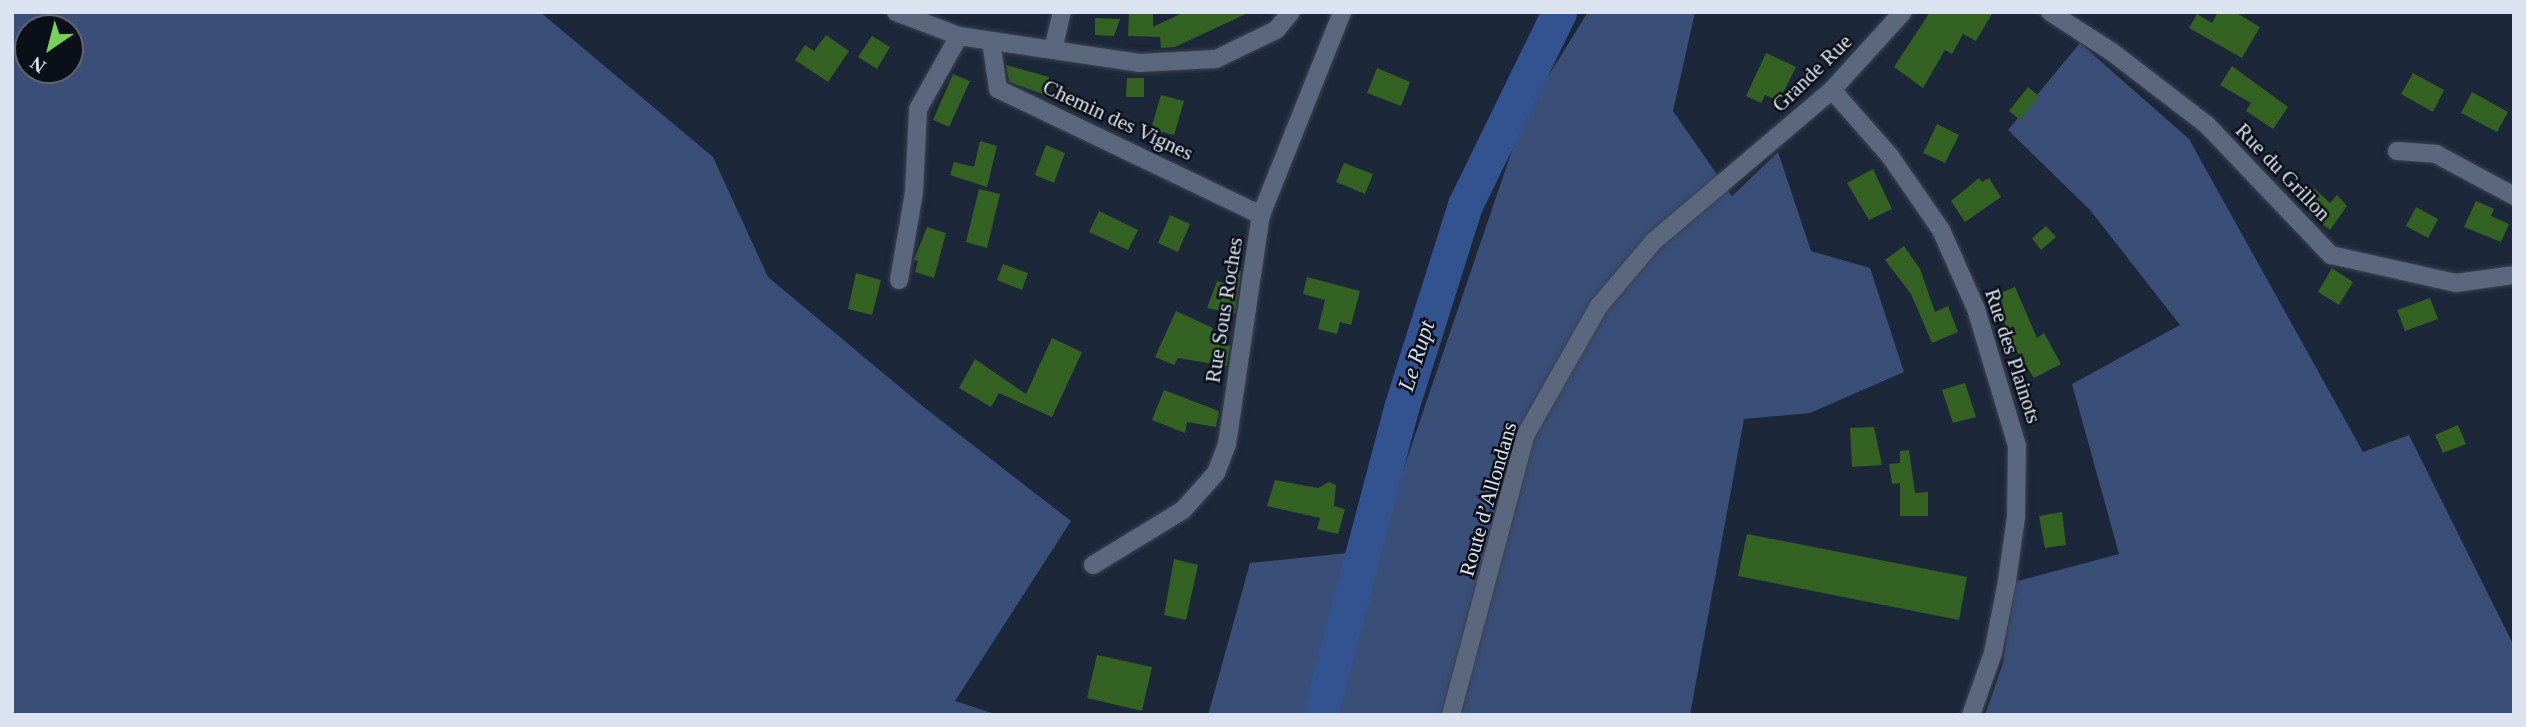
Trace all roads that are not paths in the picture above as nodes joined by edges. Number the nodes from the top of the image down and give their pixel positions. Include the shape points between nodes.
1 (896, 12) edge
2 (1062, 12) edge
3 (1291, 12) edge
4 (1342, 12) edge
5 (1903, 12) edge
6 (2050, 12) edge
7 (958, 36) junction
8 (991, 41) junction
9 (1053, 50) junction
10 (1832, 90) junction
11 (1781, 136) joint
12 (2397, 151) dead end
13 (2514, 196) edge
14 (1261, 215) junction
15 (2514, 275) edge
16 (899, 280) dead end
17 (1093, 565) dead end
18 (1451, 715) edge
19 (1971, 715) edge

1 - 7 street
2 - 9 street
3 - 9 street via 1276,30 1216,59 1139,63
4 - 14 street, Rue Sous Roches
5 - 10 street, Grande Rue
6 - 15 street, Rue du Grillon via 2112,52 2207,125 2331,255 2456,283
7 - 8 street
7 - 16 street via 918,109 914,192
8 - 9 street
8 - 14 street, Chemin des Vignes via 998,89
10 - 11 street, Grande Rue
10 - 19 street, Rue des Plainots via 1890,156 1941,230 1976,309 2017,446 2016,517 2007,580 1993,653
11 - 18 street, Route d’Allondans via 1654,241 1599,306 1558,373 1525,436
12 - 13 street via 2436,154
14 - 17 street, Rue Sous Roches via 1227,444 1216,473 1183,510

